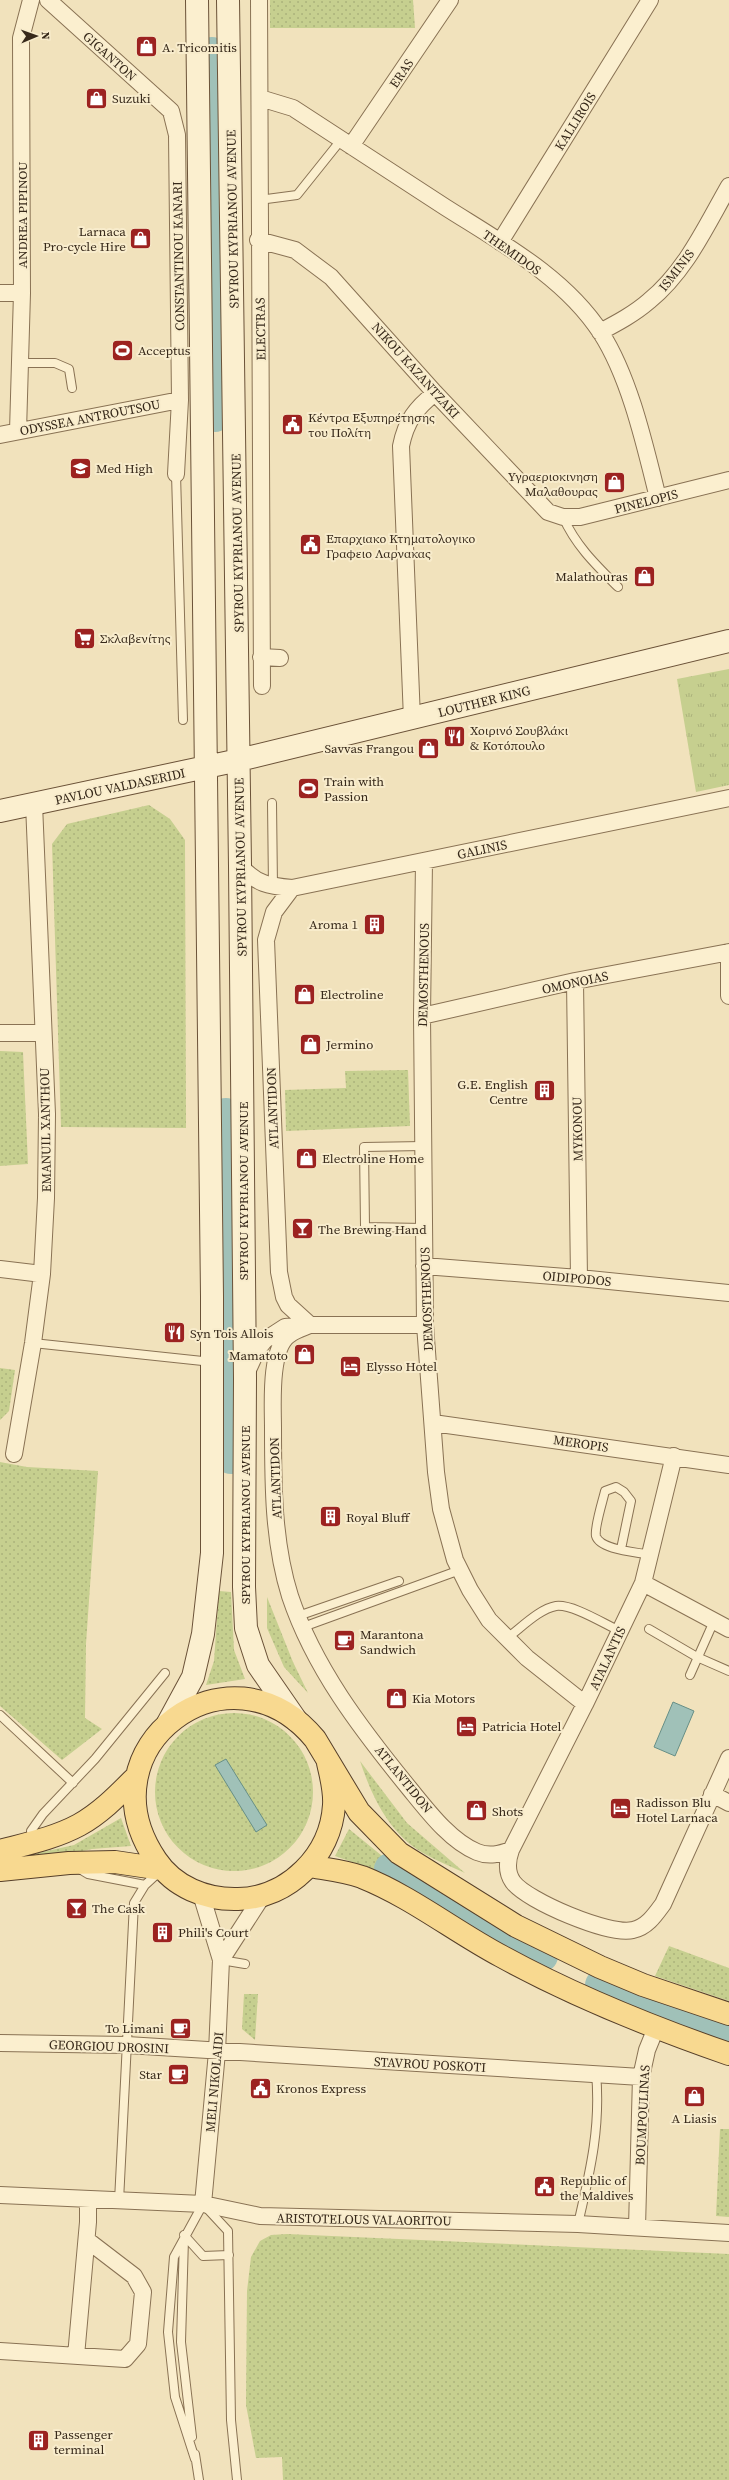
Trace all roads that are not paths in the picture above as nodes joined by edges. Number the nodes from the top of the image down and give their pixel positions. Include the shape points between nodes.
1 (31, 0) edge
2 (48, 0) edge
3 (197, 0) edge
4 (228, 0) edge
5 (259, 0) edge
6 (650, 0) edge
7 (445, 2) edge
8 (260, 98) junction
9 (171, 111) joint
10 (346, 143) junction
11 (729, 186) edge
12 (260, 200) junction
13 (258, 240) junction
14 (500, 242) junction
15 (0, 293) edge
16 (22, 293) junction
17 (600, 332) junction
18 (20, 363) junction
19 (72, 388) dead end
20 (435, 393) junction
21 (180, 400) junction
22 (18, 431) junction
23 (0, 436) edge
24 (176, 474) joint
25 (729, 480) edge
26 (658, 498) junction
27 (563, 517) junction
28 (618, 587) dead end
29 (729, 640) edge
30 (261, 657) junction
31 (280, 658) dead end
32 (262, 686) dead end
33 (412, 719) junction
34 (183, 720) dead end
35 (239, 760) junction
36 (205, 768) junction
37 (729, 798) edge
38 (272, 803) dead end
39 (34, 804) junction
40 (0, 811) edge
41 (424, 861) junction
42 (240, 866) junction
43 (273, 887) junction
44 (292, 888) junction
45 (729, 952) edge
46 (575, 981) junction
47 (729, 996) edge
48 (422, 1016) junction
49 (0, 1033) edge
50 (42, 1033) junction
51 (423, 1146) junction
52 (424, 1228) junction
53 (424, 1266) junction
54 (0, 1269) edge
55 (42, 1274) junction
56 (579, 1278) junction
57 (729, 1293) edge
58 (310, 1325) junction
59 (425, 1325) junction
60 (33, 1343) junction
61 (212, 1362) junction
62 (245, 1378) junction
63 (433, 1423) junction
64 (14, 1454) dead end
65 (674, 1456) junction
66 (729, 1465) edge
67 (621, 1549) junction
68 (650, 1555) junction
69 (460, 1570) junction
70 (399, 1581) dead end
71 (643, 1583) junction
72 (300, 1622) junction
73 (714, 1622) junction
74 (649, 1629) dead end
75 (729, 1630) edge
76 (620, 1631) junction
77 (507, 1638) junction
78 (697, 1657) junction
79 (729, 1671) edge
80 (166, 1673) dead end
81 (690, 1675) dead end
82 (585, 1704) junction
83 (0, 1715) edge
84 (296, 1720) junction
85 (168, 1723) junction
86 (729, 1758) edge
87 (328, 1763) junction
88 (137, 1776) junction
89 (73, 1783) junction
90 (712, 1794) junction
91 (729, 1803) edge
92 (34, 1842) junction
93 (511, 1850) junction
94 (0, 1851) edge
95 (69, 1863) junction
96 (309, 1866) junction
97 (162, 1869) junction
98 (0, 1870) edge
99 (145, 1885) junction
100 (201, 1894) junction
101 (263, 1895) junction
102 (221, 1960) junction
103 (245, 1964) dead end
104 (729, 2014) edge
105 (656, 2028) junction
106 (0, 2043) edge
107 (127, 2045) junction
108 (218, 2052) junction
109 (729, 2054) edge
110 (596, 2073) junction
111 (642, 2077) junction
112 (0, 2195) edge
113 (88, 2200) junction
114 (119, 2201) junction
115 (203, 2204) junction
116 (578, 2224) junction
117 (637, 2227) junction
118 (729, 2232) edge
119 (184, 2235) junction
120 (87, 2240) junction
121 (229, 2255) junction
122 (0, 2351) edge
123 (76, 2356) junction
124 (195, 2459) junction
125 (199, 2480) edge
126 (237, 2480) edge

1 - 16 street, ANDREA PIPINOU via 21,38
2 - 9 street, GIGANTON
3 - 36 main road
4 - 35 main road, SPYROU KYPRIANOU AVENUE
5 - 8 street, ELECTRAS
6 - 14 street, KALLIROIS
7 - 10 street, ERAS
8 - 10 street, THEMIDOS via 293,108
8 - 12 street, ELECTRAS
9 - 21 street, CONSTANTINOU KANARI via 177,135
10 - 12 lane via 296,195
10 - 14 street, THEMIDOS
11 - 17 street, ISMINIS via 686,260 668,284 637,311
12 - 13 street, ELECTRAS
13 - 20 street, NIKOU KAZANTZAKI via 295,250 331,277
13 - 30 street, ELECTRAS
14 - 17 street, THEMIDOS via 568,294
15 - 16 street
16 - 18 street, ANDREA PIPINOU
17 - 26 street, THEMIDOS via 616,363 634,414
18 - 19 lane via 55,363 69,369
18 - 22 street, ANDREA PIPINOU
20 - 27 street, NIKOU KAZANTZAKI via 542,507
20 - 33 street via 419,406 408,420 401,446
21 - 22 street, ODYSSEA ANTROUTSOU
21 - 24 street, CONSTANTINOU KANARI
22 - 23 street, ODYSSEA ANTROUTSOU
24 - 34 lane
25 - 26 street, PINELOPIS
26 - 27 street, PINELOPIS via 580,517
27 - 28 lane via 572,537 583,552
29 - 33 main road, LOUTHER KING
30 - 31 street
30 - 32 street, ELECTRAS
33 - 35 main road, LOUTHER KING
35 - 36 main road, PAVLOU VALDASERIDI
35 - 42 main road, SPYROU KYPRIANOU AVENUE
36 - 39 main road, PAVLOU VALDASERIDI
36 - 61 main road
37 - 41 street, GALINIS
38 - 43 lane
39 - 40 main road, PAVLOU VALDASERIDI
39 - 50 street, EMANUIL XANTHOU
41 - 44 street, GALINIS
41 - 48 street, DEMOSTHENOUS
42 - 43 street, GALINIS via 253,880
42 - 62 main road, SPYROU KYPRIANOU AVENUE
43 - 44 street, GALINIS
44 - 58 street, ATLANTIDON via 274,912 266,940 279,1272 284,1297 295,1314
45 - 46 street, OMONOIAS
45 - 47 street
46 - 48 street, OMONOIAS
46 - 56 street, MYKONOU
48 - 51 street, DEMOSTHENOUS
49 - 50 street
50 - 55 street, EMANUIL XANTHOU via 47,1114
51 - 52 street, DEMOSTHENOUS
51 - 52 lane via 364,1147 364,1162 365,1227
52 - 53 street, DEMOSTHENOUS
53 - 56 street, OIDIPODOS
53 - 59 street, DEMOSTHENOUS
54 - 55 street
55 - 60 street, EMANUIL XANTHOU
56 - 57 street, OIDIPODOS
58 - 59 street, ATLANTIDON
58 - 62 street, ATLANTIDON via 285,1328 265,1340 257,1350
58 - 72 street, ATLANTIDON via 289,1335 283,1342 277,1361 273,1394 276,1519 285,1575
59 - 63 street, DEMOSTHENOUS
60 - 61 lane
60 - 64 street, EMANUIL XANTHOU
61 - 85 main road via 212,1553 203,1634 193,1677
62 - 84 main road, SPYROU KYPRIANOU AVENUE via 246,1628 258,1665
63 - 65 street, MEROPIS
63 - 69 street, DEMOSTHENOUS via 441,1509 449,1542
65 - 66 street, MEROPIS
65 - 68 street, ATALANTIS
67 - 67 lane via 606,1546 599,1542 596,1535 605,1490 616,1487 631,1501
67 - 68 lane
68 - 71 street, ATALANTIS
69 - 72 lane
69 - 77 street, DEMOSTHENOUS via 479,1606
70 - 72 lane
71 - 73 street
71 - 76 street, ATALANTIS
72 - 93 street, ATLANTIDON via 318,1660 343,1701 422,1803 469,1848 490,1855
73 - 75 street
73 - 78 lane
74 - 78 lane
76 - 77 lane via 570,1607 557,1606 546,1610
76 - 82 street, ATALANTIS
77 - 82 street, DEMOSTHENOUS via 527,1658
78 - 79 lane
78 - 81 lane
80 - 89 lane
82 - 93 street, ATALANTIS
83 - 89 lane
84 - 85 main road via 266,1703 232,1698 198,1705
84 - 87 main road via 315,1739
85 - 88 main road via 154,1738
86 - 90 street
87 - 96 main road via 334,1790 333,1817 324,1843
87 - 104 main road via 359,1812 399,1853 496,1914 600,1967 643,1985
88 - 92 main road via 110,1803 78,1825
88 - 97 main road via 134,1809 143,1841
89 - 92 lane via 31,1831
90 - 91 street
90 - 93 street via 663,1904 640,1928 612,1929 591,1923 521,1890 509,1875 508,1860
92 - 94 main road
95 - 97 main road via 115,1862
95 - 98 main road
95 - 99 lane via 88,1874
96 - 101 main road via 286,1885
96 - 105 main road via 361,1877 402,1896 501,1956 581,1996
97 - 99 lane
97 - 100 main road via 176,1881
99 - 107 lane via 134,1903
100 - 101 main road via 228,1899
100 - 102 street, MELI NIKOLAIDI
101 - 102 street
102 - 103 lane
102 - 108 street, MELI NIKOLAIDI
105 - 109 main road
105 - 111 street, BOUMPOULINAS via 647,2050
106 - 107 street, GEORGIOU DROSINI
107 - 108 street, GEORGIOU DROSINI
107 - 114 lane
108 - 110 street, STAVROU POSKOTI
108 - 115 street, MELI NIKOLAIDI
110 - 111 street, STAVROU POSKOTI
110 - 116 lane via 599,2105 596,2138
111 - 117 street, BOUMPOULINAS
112 - 113 street, ARISTOTELOUS VALAORITOU
113 - 114 street, ARISTOTELOUS VALAORITOU
113 - 120 street
114 - 115 street, ARISTOTELOUS VALAORITOU
115 - 116 street, ARISTOTELOUS VALAORITOU via 260,2216
115 - 119 lane
115 - 121 lane via 228,2231
116 - 117 street, ARISTOTELOUS VALAORITOU
117 - 118 street, ARISTOTELOUS VALAORITOU
119 - 121 lane via 203,2256
119 - 124 lane via 181,2342 184,2386
119 - 124 lane via 174,2257 169,2342 175,2397
120 - 123 street
120 - 123 street via 134,2276 143,2292 142,2320 138,2344 125,2359
121 - 126 lane via 231,2420
122 - 123 street
124 - 125 lane

